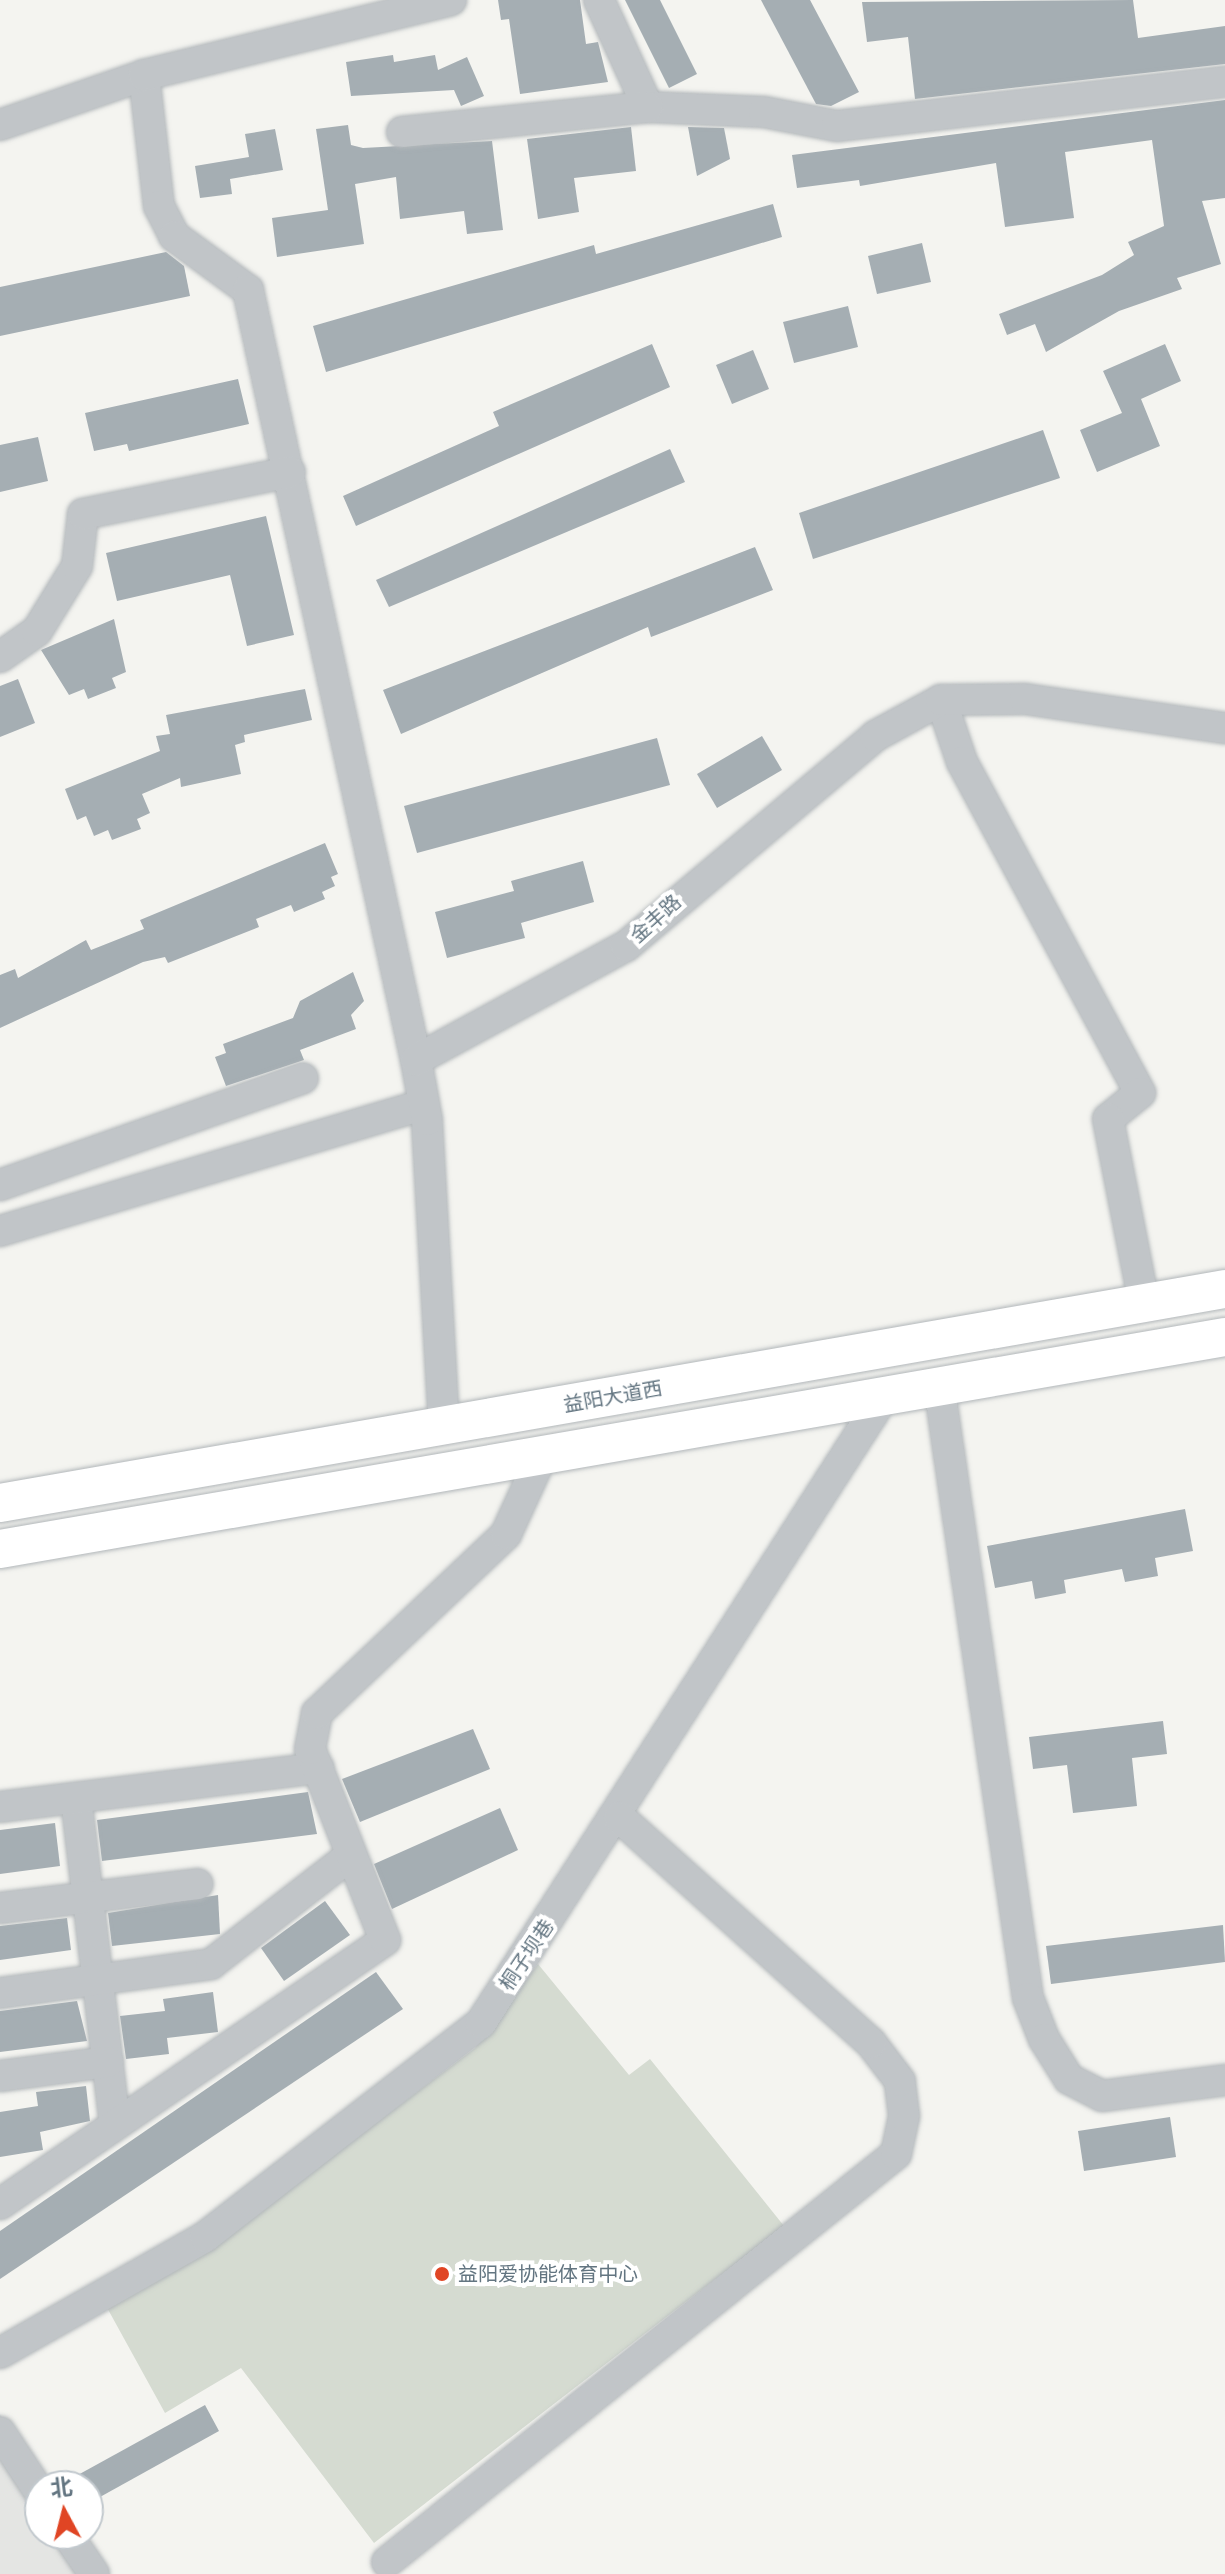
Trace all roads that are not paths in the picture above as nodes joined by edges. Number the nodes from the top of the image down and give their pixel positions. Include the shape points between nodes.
1 (451, 0) edge
2 (599, 0) edge
3 (144, 75) junction
4 (1225, 82) edge
5 (648, 107) junction
6 (0, 125) edge
7 (402, 132) dead end
8 (290, 472) junction
9 (0, 657) edge
10 (941, 700) junction
11 (1225, 728) edge
12 (416, 1060) junction
13 (303, 1078) dead end
14 (424, 1105) junction
15 (0, 1185) edge
16 (0, 1231) edge
17 (1225, 1289) edge
18 (1144, 1303) junction
19 (1225, 1337) edge
20 (939, 1385) junction
21 (886, 1393) junction
22 (444, 1426) junction
23 (543, 1453) junction
24 (0, 1503) edge
25 (0, 1549) edge
26 (319, 1768) junction
27 (76, 1798) junction
28 (0, 1807) edge
29 (619, 1817) junction
30 (351, 1855) junction
31 (198, 1884) dead end
32 (88, 1898) junction
33 (0, 1908) edge
34 (98, 1980) junction
35 (0, 1993) edge
36 (108, 2062) junction
37 (0, 2076) edge
38 (1225, 2080) edge
39 (115, 2123) junction
40 (0, 2204) edge
41 (0, 2353) edge
42 (0, 2432) edge
43 (25, 2470) edge
44 (78, 2550) edge
45 (387, 2562) dead end
46 (94, 2574) edge

1 - 3 street
2 - 5 street
3 - 6 street
3 - 8 street via 159,206 174,236 248,290
4 - 5 street via 837,126 764,112
5 - 7 street
8 - 9 street via 83,514 77,566 37,631
8 - 12 street
10 - 11 street, 金丰路 via 1025,699
10 - 12 street, 金丰路 via 875,736 626,946
10 - 18 street via 962,762 1140,1093 1108,1119
12 - 14 street
13 - 15 street
14 - 16 street
14 - 22 street
17 - 18 main road, 益阳大道西
18 - 22 main road, 益阳大道西
19 - 20 main road
20 - 21 main road
20 - 38 street via 1028,1998 1044,2039 1069,2079 1102,2096
21 - 23 main road
21 - 29 street, 桐子坝巷
22 - 24 main road, 益阳大道西
23 - 25 main road
23 - 26 street via 506,1534 317,1713 310,1749
26 - 27 street
26 - 30 street
27 - 28 street
27 - 32 street
29 - 41 street, 桐子坝巷 via 481,2023 449,2053 205,2237
29 - 45 street via 871,2043 900,2081 904,2116 896,2154
30 - 34 street via 211,1964
30 - 39 street via 385,1940
31 - 32 street
32 - 33 street
32 - 34 street
34 - 35 street
34 - 36 street
36 - 37 street
36 - 39 street
39 - 40 street
42 - 43 street
44 - 46 street

